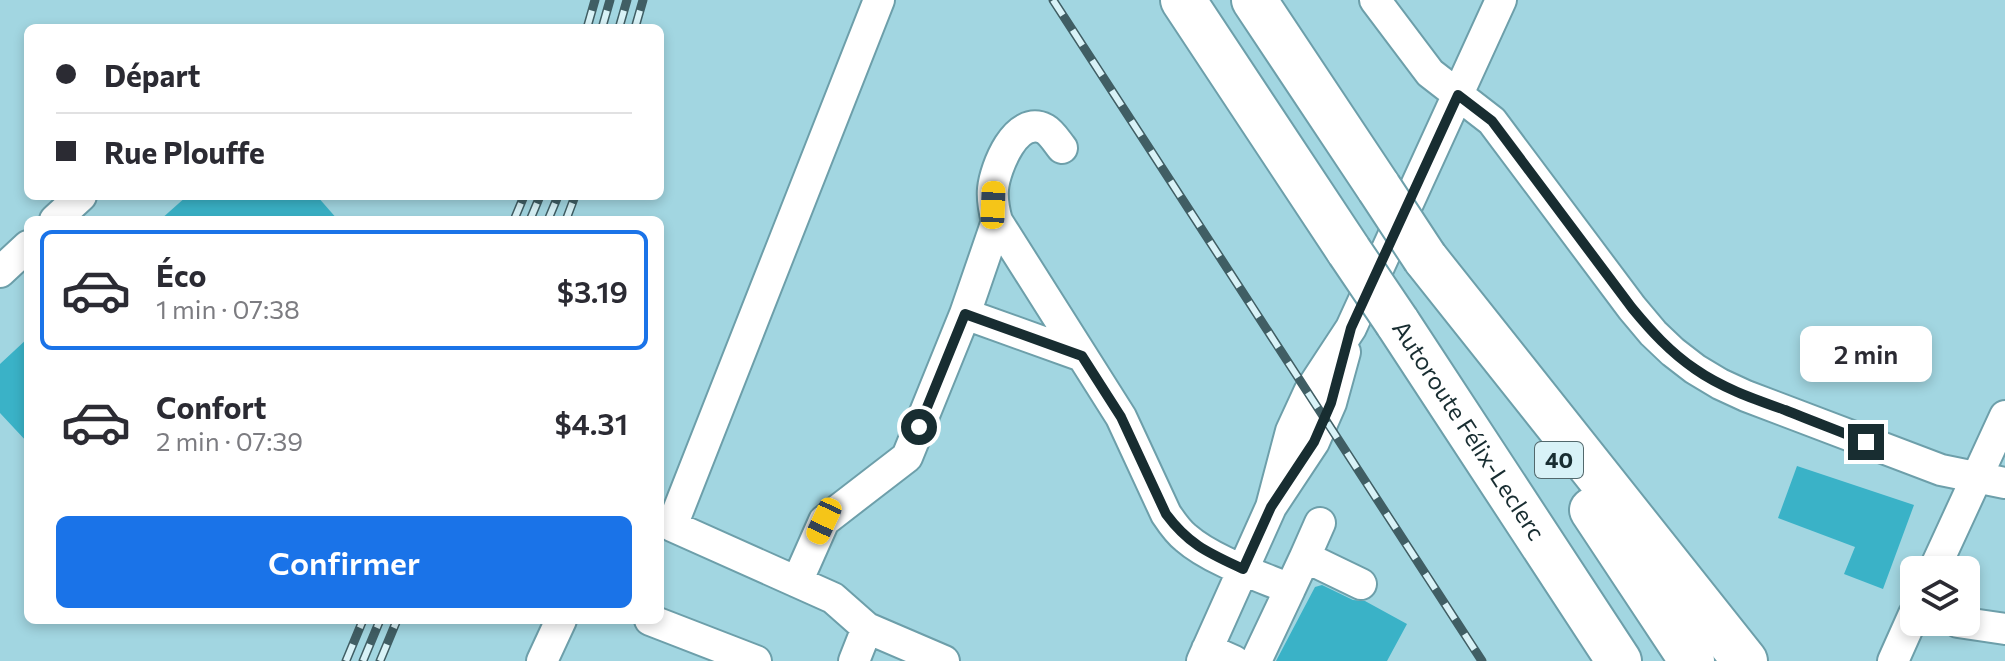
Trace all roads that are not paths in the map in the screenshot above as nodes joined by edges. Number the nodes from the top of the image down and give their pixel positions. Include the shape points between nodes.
1 (879, 0) edge
2 (1183, 0) edge
3 (1254, 0) edge
4 (1375, 0) edge
5 (1501, 0) edge
6 (1458, 95) junction
7 (1062, 148) dead end
8 (77, 200) edge
9 (59, 216) edge
10 (997, 221) junction
11 (24, 250) edge
12 (1425, 258) junction
13 (0, 272) edge
14 (965, 314) junction
15 (1082, 356) junction
16 (2005, 416) edge
17 (1483, 454) junction
18 (1991, 481) edge
19 (1320, 523) dead end
20 (666, 524) edge
21 (1943, 556) edge
22 (1305, 557) junction
23 (1243, 569) junction
24 (797, 582) junction
25 (1361, 584) dead end
26 (1290, 589) junction
27 (560, 624) edge
28 (660, 624) edge
29 (1980, 625) edge
30 (867, 628) junction
31 (2005, 629) edge
32 (1904, 636) edge
33 (1214, 657) edge
34 (549, 659) edge
35 (756, 661) edge
36 (854, 661) edge
37 (944, 661) edge
38 (1256, 661) edge
39 (1582, 661) edge
40 (1619, 661) edge
41 (1692, 661) edge
42 (1745, 661) edge
43 (1893, 661) edge

1 - 20 street
2 - 17 highway, Autoroute Félix-Leclerc / 40, bridge
3 - 12 highway, 40, bridge
4 - 6 street via 1430,73
5 - 6 street
6 - 18 street via 1492,121 1643,321 1695,369 1746,396 1941,470
6 - 23 street via 1351,328 1331,403 1314,442 1271,507
7 - 10 street via 1042,128 1016,136 996,177
8 - 9 street
10 - 14 street
10 - 15 street
11 - 13 street
12 - 41 highway, 40
12 - 42 highway
14 - 15 street
14 - 24 street via 907,457 824,521
15 - 23 street via 1121,417 1174,525 1195,545
16 - 18 street
17 - 39 highway
17 - 40 highway, Autoroute Félix-Leclerc / 40
18 - 21 street
19 - 22 street
20 - 24 street
22 - 25 street
22 - 26 street
23 - 26 street
23 - 33 street
24 - 30 street via 833,598
26 - 38 street
27 - 34 street
28 - 35 street
29 - 31 street
30 - 36 street
30 - 37 street
32 - 43 street

